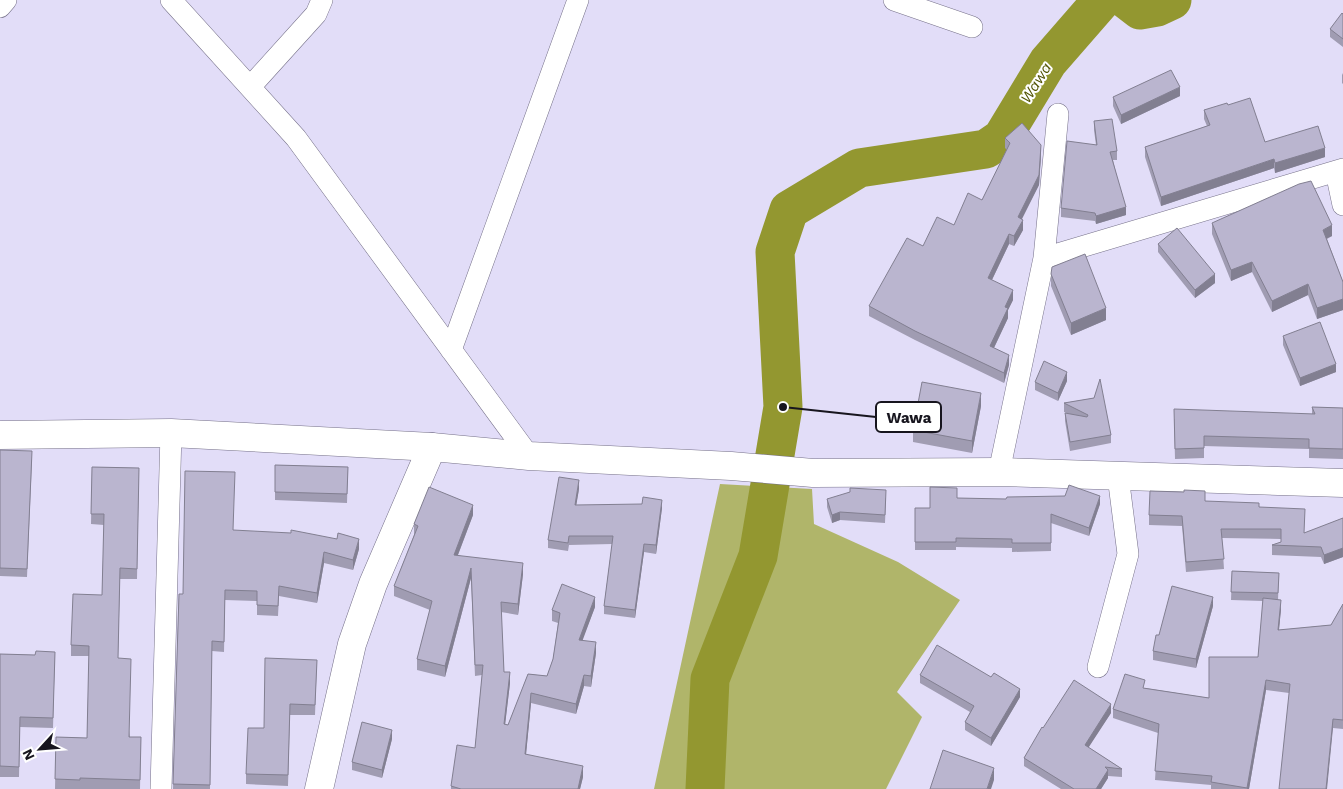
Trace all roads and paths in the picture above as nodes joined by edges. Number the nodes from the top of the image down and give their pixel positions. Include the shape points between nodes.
1 (6, 0) edge
2 (171, 0) edge
3 (322, 0) edge
4 (578, 0) edge
5 (894, 0) edge
6 (0, 7) edge
7 (972, 27) dead end
8 (250, 87) junction
9 (1058, 114) dead end
10 (1340, 170) edge
11 (1343, 205) edge
12 (1044, 258) junction
13 (451, 350) junction
14 (171, 433) junction
15 (0, 435) edge
16 (432, 447) junction
17 (529, 456) junction
18 (999, 472) junction
19 (1118, 476) junction
20 (1343, 482) edge
21 (1098, 666) dead end
22 (161, 789) edge
23 (319, 789) edge

1 - 6 street
2 - 8 street
3 - 8 street via 316,14
4 - 13 street
5 - 7 street
8 - 13 street via 296,138
9 - 12 street
10 - 11 street
10 - 12 street
12 - 18 street
13 - 17 street
14 - 15 main road
14 - 16 main road
14 - 22 street
16 - 17 main road
16 - 23 main road via 373,584 352,644
17 - 18 main road via 730,466 813,474
18 - 19 main road
19 - 20 main road
19 - 21 street via 1128,554

